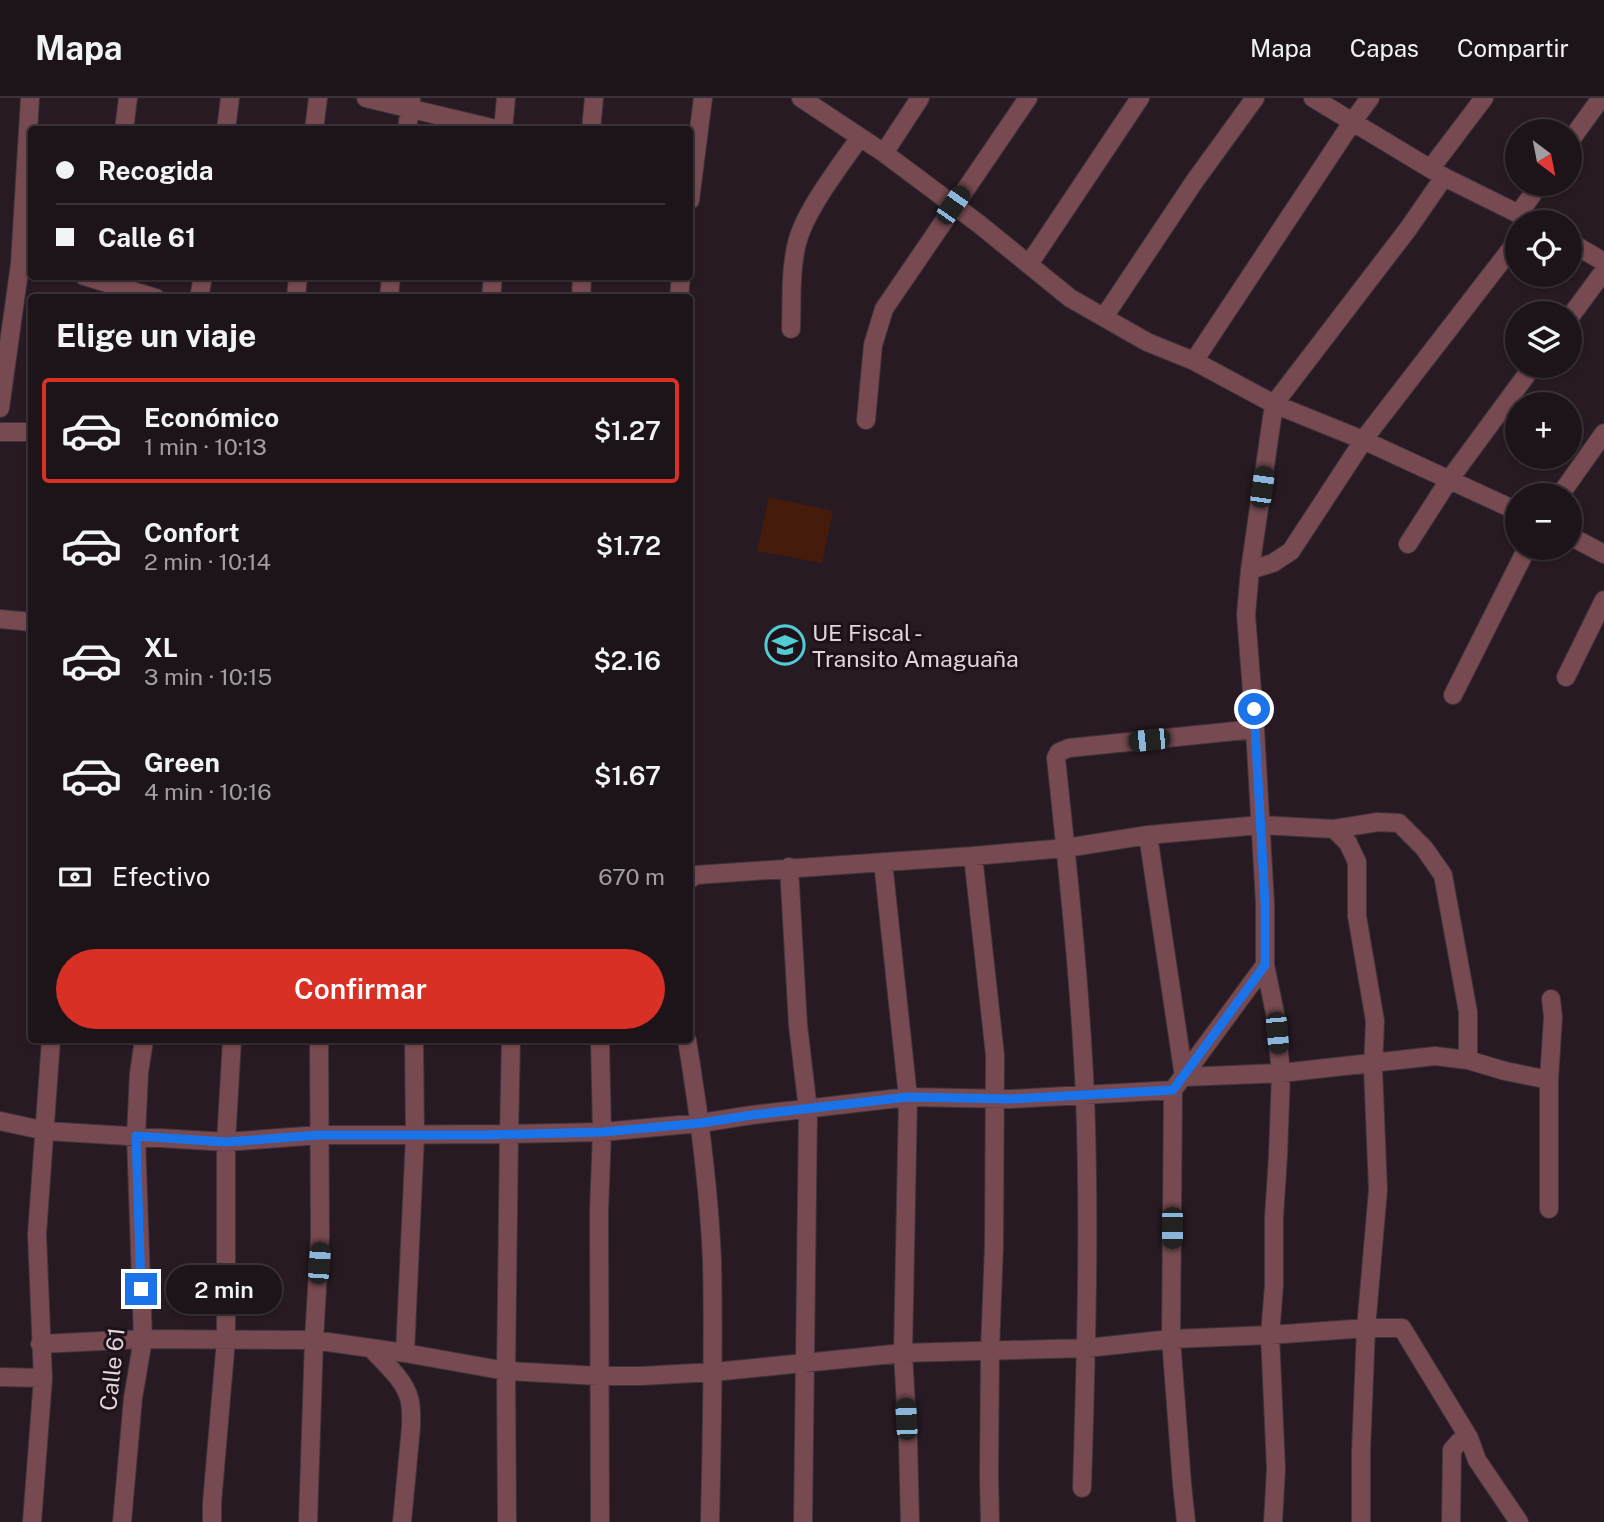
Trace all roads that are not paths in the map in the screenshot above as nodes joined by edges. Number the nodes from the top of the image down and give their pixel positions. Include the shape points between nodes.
1 (30, 98) edge
2 (128, 98) edge
3 (230, 98) edge
4 (318, 98) edge
5 (366, 98) edge
6 (506, 98) edge
7 (594, 98) edge
8 (703, 98) edge
9 (920, 98) edge
10 (1028, 98) edge
11 (1140, 98) edge
12 (1255, 98) edge
13 (1313, 98) edge
14 (1370, 98) edge
15 (1484, 98) edge
16 (1601, 98) edge
17 (807, 100) edge
18 (410, 104) edge
19 (1353, 121) junction
20 (1582, 124) edge
21 (29, 126) edge
22 (124, 126) edge
23 (226, 126) edge
24 (314, 126) edge
25 (407, 126) edge
26 (488, 126) edge
27 (502, 126) edge
28 (591, 126) edge
29 (860, 137) junction
30 (693, 153) edge
31 (884, 153) junction
32 (1438, 173) junction
33 (28, 182) edge
34 (953, 205) junction
35 (1511, 210) edge
36 (1582, 249) edge
37 (1505, 257) edge
38 (1604, 262) edge
39 (1029, 264) junction
40 (26, 265) edge
41 (1604, 271) edge
42 (106, 280) edge
43 (122, 293) edge
44 (1582, 301) edge
45 (1104, 317) junction
46 (791, 329) dead end
47 (1194, 361) junction
48 (1525, 378) edge
49 (1274, 404) junction
50 (0, 408) edge
51 (866, 420) dead end
52 (0, 432) edge
53 (28, 432) edge
54 (1604, 433) edge
55 (1363, 440) junction
56 (1449, 480) junction
57 (1568, 483) edge
58 (1505, 506) edge
59 (1582, 542) edge
60 (1408, 544) dead end
61 (1604, 554) edge
62 (1521, 560) edge
63 (1250, 569) junction
64 (1604, 600) edge
65 (0, 620) edge
66 (28, 622) edge
67 (1566, 677) dead end
68 (1453, 695) dead end
69 (1255, 729) junction
70 (1261, 825) junction
71 (1334, 829) junction
72 (1147, 835) junction
73 (1066, 848) junction
74 (973, 856) junction
75 (883, 862) junction
76 (789, 867) junction
77 (693, 876) edge
78 (1265, 965) junction
79 (1551, 999) dead end
80 (51, 1043) edge
81 (144, 1043) edge
82 (232, 1043) edge
83 (319, 1043) edge
84 (414, 1043) edge
85 (511, 1043) edge
86 (600, 1043) edge
87 (688, 1043) edge
88 (1468, 1060) junction
89 (1374, 1061) junction
90 (1281, 1073) junction
91 (1549, 1080) junction
92 (1178, 1083) junction
93 (1085, 1096) junction
94 (908, 1097) junction
95 (994, 1100) junction
96 (808, 1110) junction
97 (0, 1121) edge
98 (701, 1123) junction
99 (46, 1131) junction
100 (603, 1132) junction
101 (319, 1135) junction
102 (509, 1135) junction
103 (136, 1136) junction
104 (415, 1136) junction
105 (226, 1142) junction
106 (1549, 1209) dead end
107 (1366, 1328) junction
108 (1270, 1335) junction
109 (143, 1339) junction
110 (1171, 1339) junction
111 (226, 1340) junction
112 (314, 1340) junction
113 (40, 1344) junction
114 (372, 1348) junction
115 (1087, 1348) junction
116 (990, 1350) junction
117 (405, 1353) junction
118 (903, 1353) junction
119 (805, 1362) junction
120 (506, 1371) junction
121 (713, 1373) junction
122 (599, 1376) junction
123 (0, 1377) edge
124 (43, 1378) junction
125 (1469, 1438) junction
126 (1082, 1488) dead end
127 (32, 1522) edge
128 (122, 1522) edge
129 (212, 1522) edge
130 (308, 1522) edge
131 (402, 1522) edge
132 (507, 1522) edge
133 (600, 1522) edge
134 (710, 1522) edge
135 (803, 1522) edge
136 (910, 1522) edge
137 (990, 1522) edge
138 (1186, 1522) edge
139 (1273, 1522) edge
140 (1361, 1522) edge
141 (1451, 1522) edge
142 (1519, 1522) edge

1 - 21 street
2 - 22 street
3 - 23 street
4 - 24 street
5 - 18 street
6 - 27 street
7 - 28 street
8 - 30 street
9 - 31 street
10 - 34 street
11 - 39 street
12 - 45 street
13 - 19 street
14 - 19 street
15 - 32 street
16 - 20 street
17 - 29 street
18 - 25 street
18 - 26 street
19 - 32 street
19 - 47 street
29 - 31 street
29 - 46 street via 812,208 797,241
31 - 34 street
32 - 35 street
32 - 49 street via 1408,229
33 - 40 street
34 - 39 street
34 - 51 street via 884,309 873,345
36 - 38 street
37 - 55 street
39 - 45 street via 1070,298
40 - 50 street
41 - 44 street
42 - 43 street
45 - 47 street via 1147,342
47 - 49 street
48 - 56 street
49 - 55 street
49 - 63 street
52 - 53 street
54 - 57 street
55 - 56 street
55 - 63 street via 1291,551 1273,563
56 - 58 street
56 - 60 street
59 - 61 street
62 - 68 street
63 - 69 street via 1245,615
64 - 67 street
65 - 66 street
69 - 70 street
69 - 73 street via 1059,752
70 - 71 street
70 - 72 street
70 - 78 street
71 - 88 street via 1399,823 1443,875 1468,1012
71 - 89 street via 1357,862 1357,916 1375,1021
72 - 73 street
72 - 92 street
73 - 74 street
73 - 93 street
74 - 75 street
74 - 95 street via 995,1055
75 - 76 street
75 - 94 street
76 - 77 street
76 - 96 street
78 - 90 street
78 - 92 street
79 - 91 street
80 - 99 street
81 - 103 street, Calle 61
82 - 105 street
83 - 101 street
84 - 104 street
85 - 102 street
86 - 100 street
87 - 98 street
88 - 89 street via 1435,1056
88 - 91 street
89 - 90 street
89 - 107 street via 1378,1190
90 - 92 street
90 - 108 street
91 - 106 street
92 - 93 street
92 - 110 street
93 - 95 street
93 - 115 street
94 - 95 street
94 - 96 street
94 - 118 street
95 - 116 street
96 - 98 street
96 - 119 street
97 - 99 street
98 - 100 street
98 - 121 street via 712,1259
99 - 103 street
99 - 113 street via 37,1234
100 - 102 street
100 - 122 street
101 - 104 street
101 - 105 street
101 - 112 street
102 - 104 street
102 - 120 street
103 - 105 street
103 - 109 street, Calle 61
104 - 117 street
105 - 111 street
107 - 108 street
107 - 125 street via 1402,1328
107 - 140 street
108 - 110 street
108 - 139 street via 1276,1469
109 - 111 street
109 - 113 street
109 - 128 street, Calle 61
110 - 115 street
110 - 138 street
111 - 112 street
111 - 129 street
112 - 114 street
112 - 130 street
113 - 124 street
114 - 117 street
114 - 131 street via 409,1396 411,1427
115 - 116 street
115 - 126 street
116 - 118 street
116 - 137 street
117 - 120 street
118 - 119 street
118 - 136 street
119 - 121 street
119 - 135 street
120 - 122 street
120 - 132 street
121 - 122 street
121 - 134 street
122 - 133 street
123 - 124 street
124 - 127 street
125 - 141 street via 1452,1450
125 - 142 street via 1477,1460

